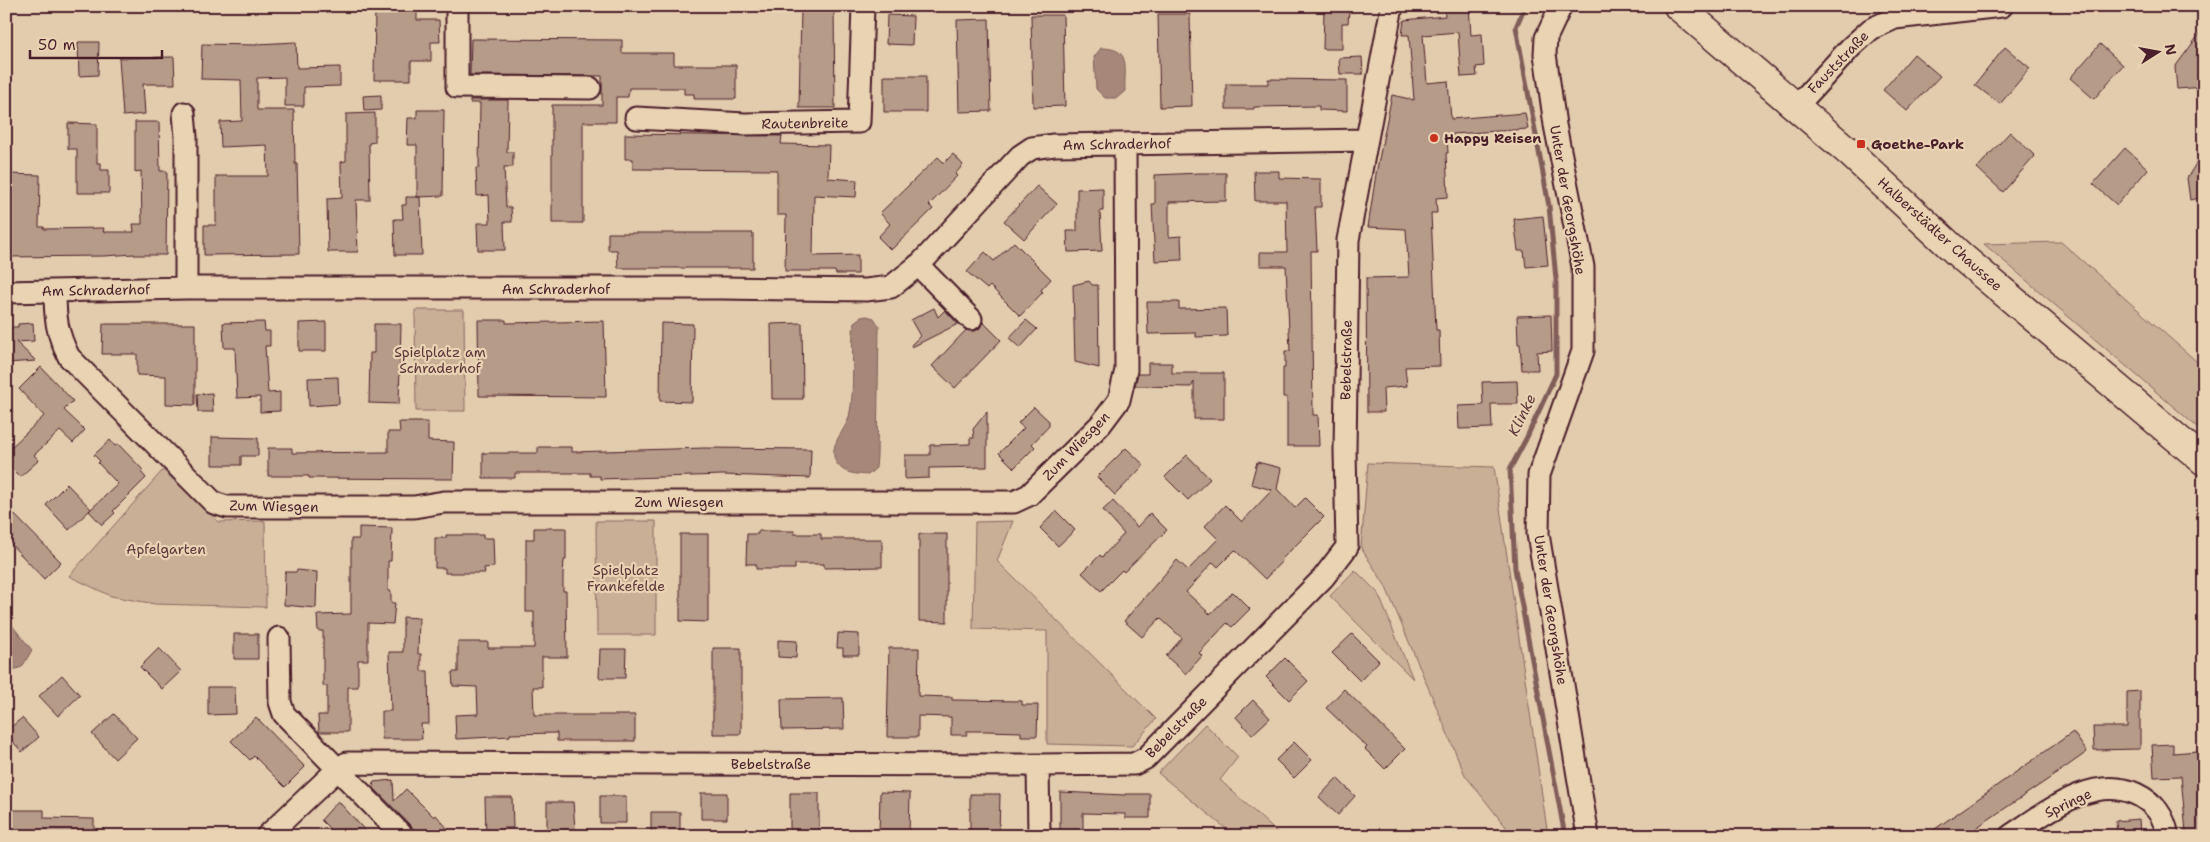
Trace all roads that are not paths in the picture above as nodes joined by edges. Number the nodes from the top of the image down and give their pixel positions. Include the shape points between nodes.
1 (457, 6) edge
2 (863, 6) edge
3 (1392, 6) edge
4 (1561, 6) edge
5 (1678, 6) edge
6 (2002, 6) edge
7 (1947, 9) edge
8 (590, 88) dead end
9 (1796, 107) junction
10 (184, 113) dead end
11 (636, 118) dead end
12 (1367, 140) junction
13 (1125, 144) junction
14 (918, 265) junction
15 (186, 288) junction
16 (6, 292) edge
17 (55, 292) junction
18 (971, 319) dead end
19 (2204, 461) edge
20 (279, 638) dead end
21 (1038, 765) junction
22 (339, 768) junction
23 (267, 836) edge
24 (402, 836) edge
25 (1038, 836) edge
26 (1588, 836) edge
27 (2010, 836) edge
28 (2168, 836) edge

1 - 8 street via 457,87
2 - 11 street, Rautenbreite via 859,122 745,124
3 - 12 street, Bebelstraße
4 - 26 street, Unter der Georgshöhe via 1546,38 1545,54 1555,125 1583,267 1583,351 1540,475 1538,534
5 - 9 main road, Halberstädter Chaussee
6 - 7 street, Fauststraße
7 - 9 street, Fauststraße via 1895,18 1871,29
9 - 19 main road, Halberstädter Chaussee via 1962,256
10 - 15 street
12 - 13 street, Am Schraderhof
12 - 21 street, Bebelstraße via 1348,240 1346,547 1323,578 1146,758 1134,764
13 - 14 street, Am Schraderhof via 1032,148 1020,156
13 - 17 street, Zum Wiesgen via 1126,370 1119,400 1101,424 1029,495 1014,502 444,502 414,507 227,507 214,503 69,357 60,340
14 - 15 street, Am Schraderhof via 891,287 866,290
14 - 18 street
15 - 17 street, Am Schraderhof
16 - 17 street, Am Schraderhof
20 - 22 street via 280,702 284,714
21 - 22 street, Bebelstraße via 362,762 347,763
21 - 25 street
22 - 23 street, Bebelstraße
22 - 24 street
27 - 28 street, Springe via 2073,798 2106,788 2129,791 2153,805 2164,821

